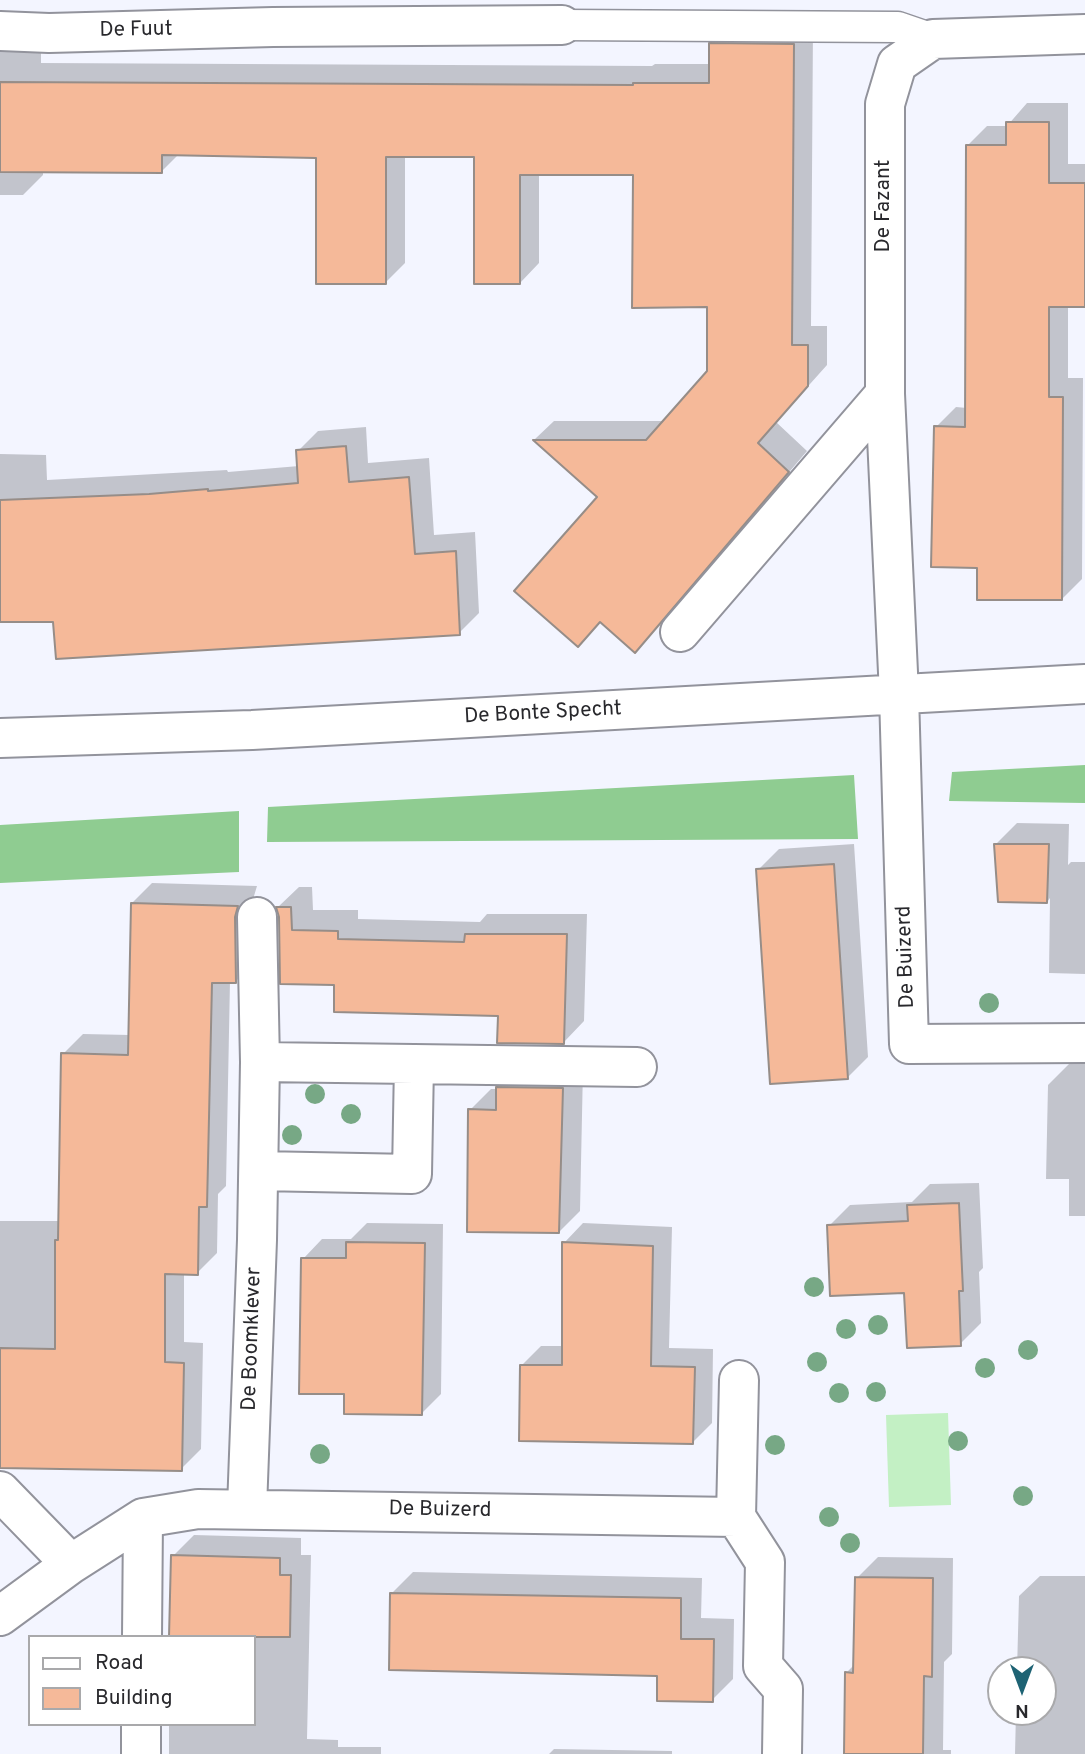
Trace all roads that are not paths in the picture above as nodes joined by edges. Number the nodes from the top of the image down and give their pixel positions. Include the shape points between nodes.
1 (273, 14) edge
2 (409, 14) edge
3 (562, 25) joint
4 (0, 31) edge
5 (1085, 34) edge
6 (933, 39) junction
7 (885, 394) junction
8 (680, 632) dead end
9 (1085, 684) edge
10 (899, 694) junction
11 (0, 738) edge
12 (257, 918) dead end
13 (1085, 1044) edge
14 (260, 1062) junction
15 (414, 1064) junction
16 (637, 1067) dead end
17 (259, 1171) junction
18 (739, 1380) dead end
19 (0, 1491) edge
20 (247, 1508) junction
21 (736, 1517) junction
22 (144, 1518) junction
23 (71, 1564) junction
24 (0, 1616) edge
25 (142, 1635) edge
26 (141, 1726) edge
27 (141, 1754) edge
28 (782, 1754) edge

1 - 2 street, De Fuut
1 - 4 street, De Fuut via 50,33
2 - 3 street, De Fuut
3 - 6 lane via 898,27
5 - 6 street
6 - 7 street, De Fazant via 897,64 885,104
7 - 8 street
7 - 10 street, De Fazant
9 - 10 street, De Bonte Specht
10 - 11 street, De Bonte Specht via 252,730
10 - 13 street, De Buizerd via 909,1044
12 - 14 street, De Boomklever
14 - 15 street
14 - 17 street, De Boomklever
15 - 16 street
15 - 17 street via 412,1174
17 - 20 street, De Boomklever
18 - 21 street
19 - 23 street
20 - 21 street, De Buizerd
20 - 22 street, De Buizerd via 198,1508
21 - 28 street via 765,1562 763,1666 783,1689
22 - 23 street, De Buizerd
22 - 25 street
23 - 24 street, De Buizerd
26 - 27 street

